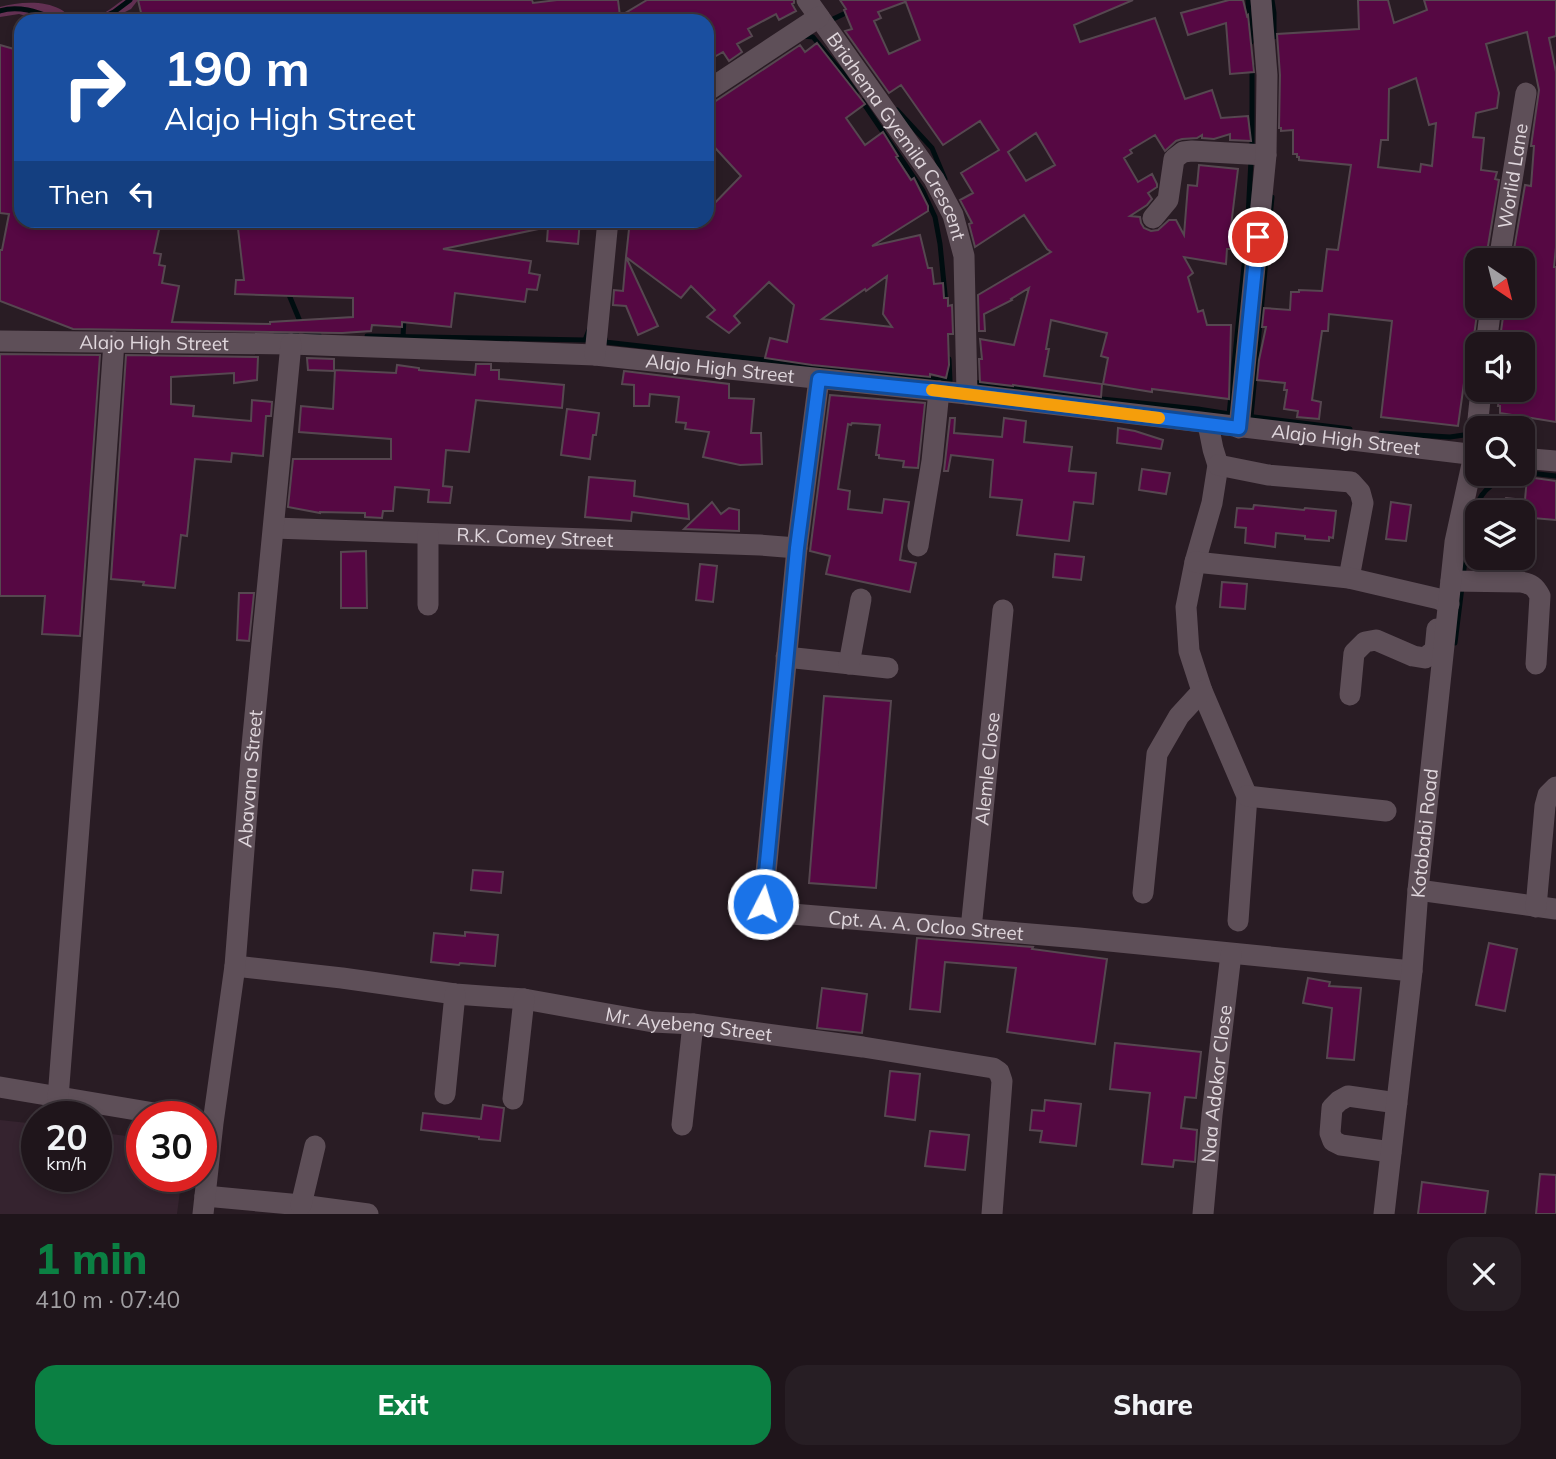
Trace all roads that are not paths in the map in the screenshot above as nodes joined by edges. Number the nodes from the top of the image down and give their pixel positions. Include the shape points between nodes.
1 (1261, 0) edge
2 (813, 9) edge
3 (714, 86) edge
4 (1526, 93) dead end
5 (1266, 155) junction
6 (1153, 218) dead end
7 (607, 228) edge
8 (1501, 248) edge
9 (0, 341) edge
10 (114, 342) junction
11 (291, 344) junction
12 (595, 355) junction
13 (819, 379) junction
14 (939, 391) junction
15 (967, 394) junction
16 (1208, 424) junction
17 (1239, 428) junction
18 (1465, 454) edge
19 (1535, 459) edge
20 (1556, 461) edge
21 (1218, 465) junction
22 (1469, 486) edge
23 (274, 528) junction
24 (428, 534) junction
25 (918, 545) dead end
26 (797, 548) junction
27 (1195, 562) junction
28 (1349, 578) junction
29 (1451, 581) junction
30 (861, 599) dead end
31 (1444, 601) junction
32 (428, 605) dead end
33 (1003, 610) dead end
34 (786, 657) junction
35 (849, 664) junction
36 (1536, 664) dead end
37 (888, 668) dead end
38 (1202, 691) junction
39 (1350, 695) dead end
40 (1556, 787) edge
41 (1247, 796) junction
42 (1385, 811) dead end
43 (1548, 873) edge
44 (1419, 890) junction
45 (1143, 893) dead end
46 (1546, 908) edge
47 (1238, 921) dead end
48 (971, 929) junction
49 (1231, 954) junction
50 (235, 966) junction
51 (1412, 971) junction
52 (455, 994) junction
53 (524, 999) junction
54 (693, 1024) junction
55 (0, 1087) edge
56 (445, 1094) dead end
57 (58, 1098) junction
58 (513, 1099) dead end
59 (211, 1101) edge
60 (1397, 1103) junction
61 (126, 1109) edge
62 (682, 1125) dead end
63 (315, 1146) dead end
64 (1391, 1152) junction
65 (204, 1205) edge
66 (301, 1205) junction
67 (368, 1214) edge
68 (992, 1214) edge
69 (1203, 1214) edge
70 (1384, 1214) edge

1 - 5 street via 1267,75
2 - 3 street, Briahema Gyemila Crescent
2 - 15 street, Briahema Gyemila Crescent via 934,179 953,215 964,256
4 - 8 street, Worlid Lane
5 - 6 street via 1192,151 1177,155 1168,200
5 - 17 street
7 - 12 street
9 - 10 street, Alajo High Street
10 - 11 street, Alajo High Street
10 - 57 street
11 - 12 street, Alajo High Street
11 - 23 street, Abavana Street
12 - 13 street, Alajo High Street
13 - 14 street, Alajo High Street
13 - 26 street, Cpt. A. A. Ocloo Street
14 - 15 street, Alajo High Street
14 - 25 street
15 - 16 street, Alajo High Street
16 - 17 street, Alajo High Street
16 - 21 street
17 - 18 street, Alajo High Street
19 - 20 street
21 - 27 street via 1213,503
21 - 28 street via 1268,475 1351,482 1363,503
22 - 29 street, Kotobabi Road
23 - 24 street, R.K. Comey Street
23 - 50 street, Abavana Street
24 - 26 street, R.K. Comey Street
24 - 32 street
26 - 34 street, Cpt. A. A. Ocloo Street
27 - 28 street
27 - 38 street via 1186,607 1189,651
28 - 31 street
29 - 31 street, Kotobabi Road
29 - 36 street via 1531,584 1540,596
30 - 35 street
31 - 39 street via 1435,650 1425,658 1376,640 1365,642 1354,653
31 - 44 street, Kotobabi Road
33 - 48 street, Alemle Close
34 - 35 street
34 - 48 street, Cpt. A. A. Ocloo Street via 764,908 775,914
35 - 37 street
38 - 41 street
38 - 45 street via 1179,716 1157,754
40 - 43 street via 1545,806
41 - 42 street
41 - 47 street
43 - 46 street
44 - 46 street
44 - 51 street, Kotobabi Road
48 - 49 street, Cpt. A. A. Ocloo Street
49 - 51 street, Cpt. A. A. Ocloo Street
49 - 69 street, Naa Adokor Close
50 - 52 street, Mr. Ayebeng Street
50 - 59 street, Abavana Street
51 - 60 street, Kotobabi Road
52 - 53 street, Mr. Ayebeng Street
52 - 56 street
53 - 54 street, Mr. Ayebeng Street via 653,1022
53 - 58 street
54 - 62 street
54 - 68 street, Mr. Ayebeng Street via 876,1049 999,1072
55 - 57 street
57 - 61 street
60 - 64 street, Kotobabi Road
60 - 64 street via 1348,1096 1332,1108 1333,1141
63 - 66 street
64 - 70 street, Kotobabi Road
65 - 66 street
66 - 67 street

